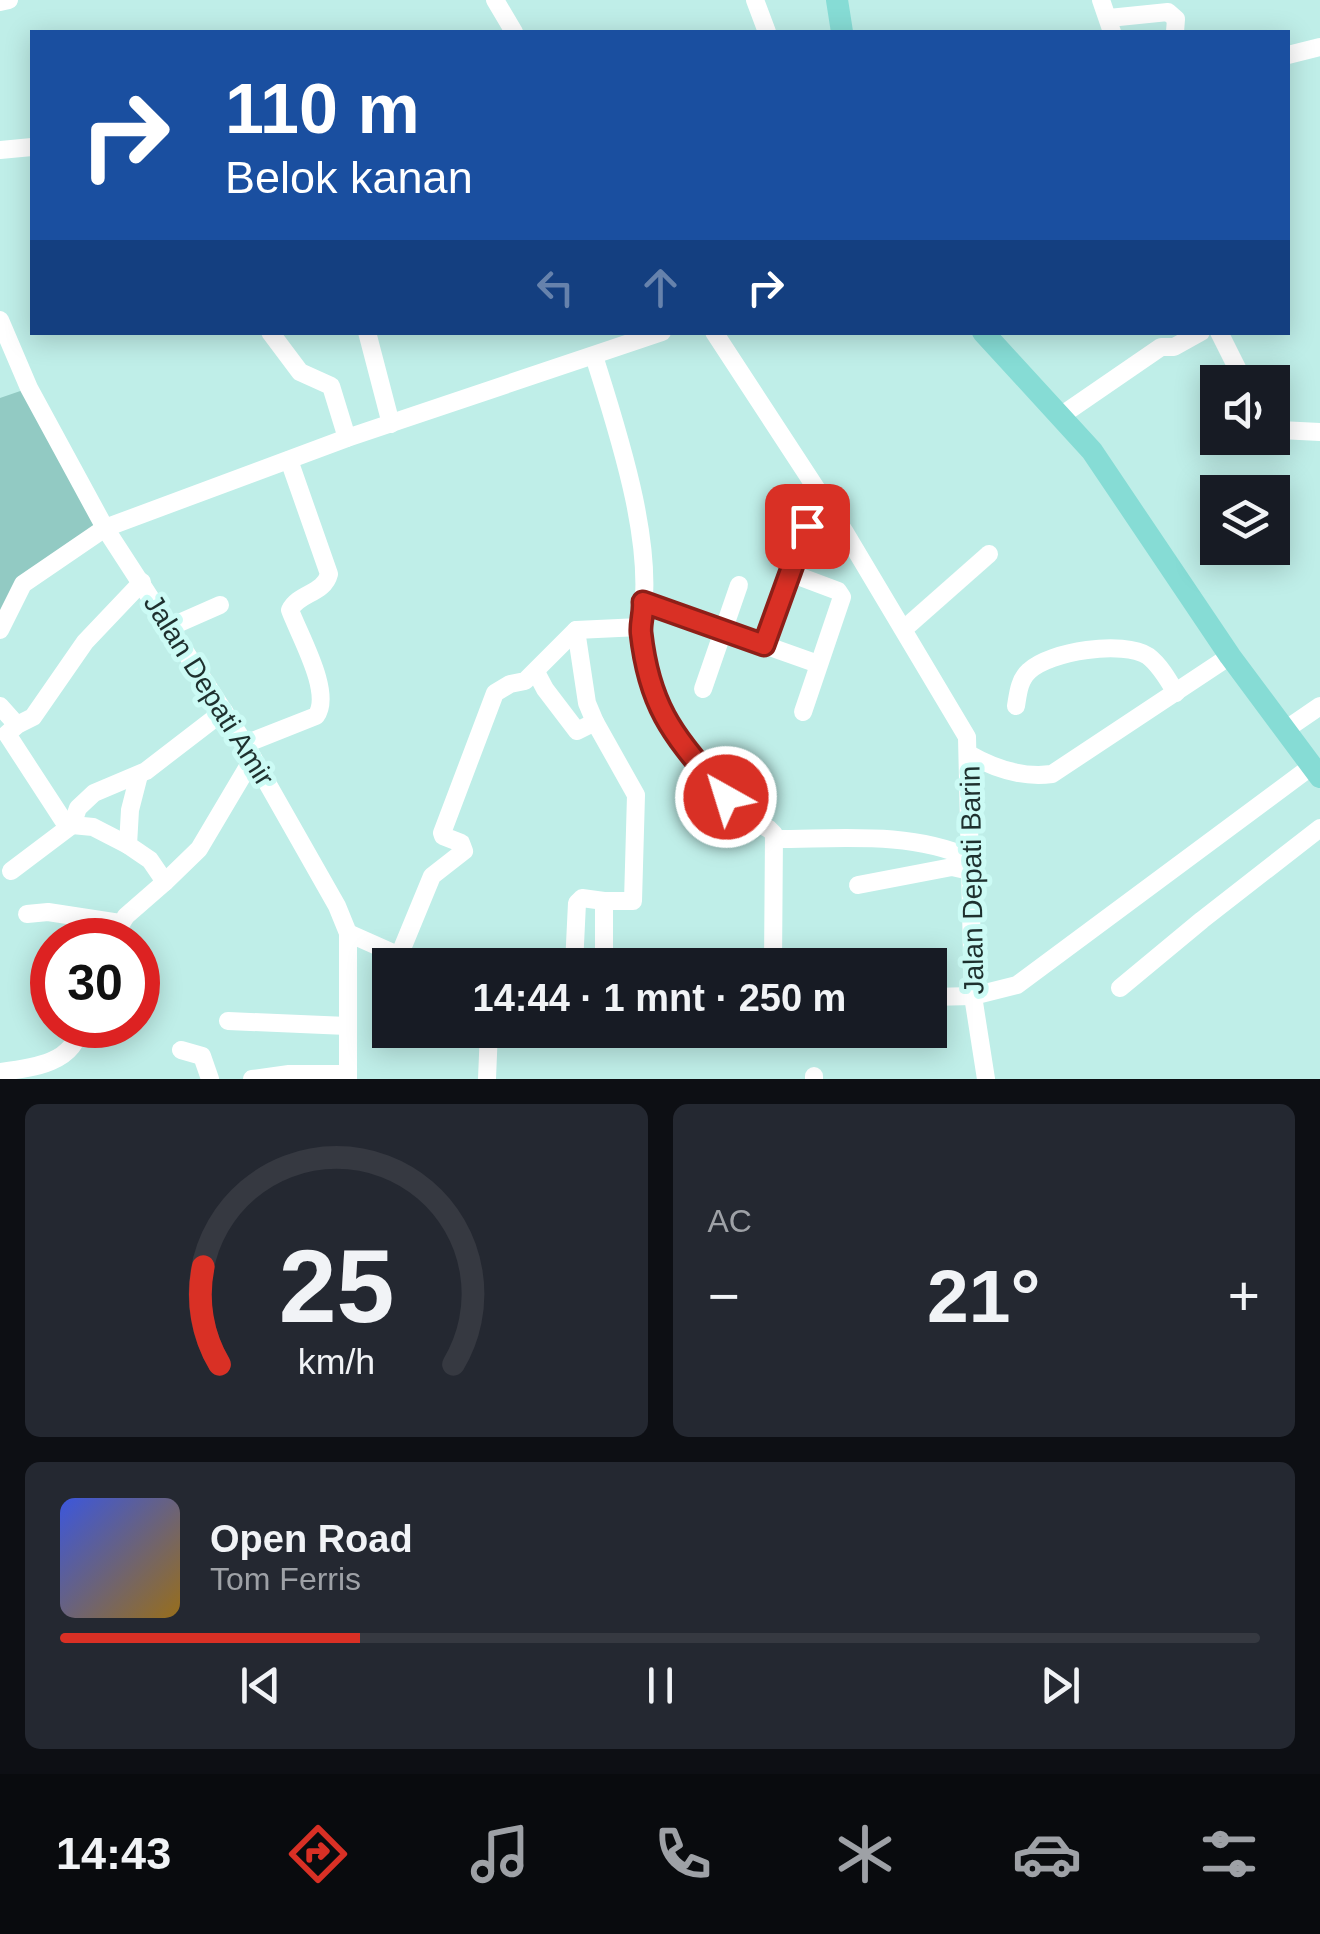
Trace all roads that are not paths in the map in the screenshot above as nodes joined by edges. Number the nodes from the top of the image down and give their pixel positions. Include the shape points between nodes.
1 (9, 0) edge
2 (495, 0) edge
3 (755, 0) edge
4 (837, 0) edge
5 (0, 2) edge
6 (1166, 6) edge
7 (1107, 17) edge
8 (513, 30) edge
9 (766, 30) edge
10 (842, 30) edge
11 (1175, 30) edge
12 (1320, 47) edge
13 (1290, 54) edge
14 (30, 147) edge
15 (0, 150) edge
16 (0, 320) edge
17 (272, 335) edge
18 (367, 335) edge
19 (654, 335) edge
20 (716, 335) edge
21 (1196, 335) edge
22 (1220, 335) edge
23 (996, 337) edge
24 (5, 348) edge
25 (594, 356) junction
26 (1236, 365) edge
27 (1062, 415) junction
28 (391, 424) junction
29 (1290, 430) edge
30 (1320, 432) edge
31 (347, 438) junction
32 (289, 460) junction
33 (807, 526) dead end
34 (105, 528) junction
35 (989, 554) dead end
36 (790, 573) junction
37 (142, 582) junction
38 (739, 585) dead end
39 (643, 602) junction
40 (220, 604) dead end
41 (170, 627) junction
42 (640, 627) junction
43 (904, 629) junction
44 (0, 630) edge
45 (576, 630) junction
46 (722, 630) junction
47 (764, 645) junction
48 (1230, 656) junction
49 (818, 664) junction
50 (536, 672) junction
51 (703, 689) dead end
52 (1176, 694) junction
53 (0, 706) edge
54 (1016, 706) dead end
55 (1320, 706) edge
56 (224, 711) junction
57 (803, 712) dead end
58 (595, 722) junction
59 (17, 724) junction
60 (1286, 730) junction
61 (249, 751) junction
62 (969, 754) junction
63 (1316, 772) edge
64 (139, 775) junction
65 (72, 825) junction
66 (1320, 828) edge
67 (775, 838) junction
68 (128, 844) junction
69 (964, 863) junction
70 (11, 870) dead end
71 (165, 882) junction
72 (858, 885) dead end
73 (604, 901) junction
74 (27, 914) dead end
75 (87, 918) edge
76 (125, 918) edge
77 (348, 933) junction
78 (381, 948) edge
79 (401, 948) edge
80 (575, 948) edge
81 (604, 948) edge
82 (772, 948) edge
83 (1120, 988) dead end
84 (947, 996) edge
85 (973, 996) junction
86 (228, 1022) dead end
87 (347, 1026) junction
88 (72, 1048) edge
89 (488, 1048) edge
90 (181, 1050) dead end
91 (0, 1072) edge
92 (348, 1076) edge
93 (210, 1079) edge
94 (252, 1079) edge
95 (487, 1079) edge
96 (986, 1079) edge

1 - 5 street
2 - 8 street
3 - 9 street
4 - 10 main road
6 - 7 street
6 - 11 street
12 - 13 street
14 - 15 street
16 - 24 street, Jalan Depati Amir
17 - 31 street via 300,372 331,386
18 - 28 street
19 - 25 street
20 - 43 street, Jalan Depati Barin
21 - 27 street via 1174,348 1161,347
22 - 26 street
23 - 27 main road
24 - 34 street, Jalan Depati Amir
25 - 28 street
25 - 39 street via 633,496
27 - 48 main road
28 - 31 street
29 - 30 street
31 - 32 street
32 - 34 street
32 - 61 street via 329,574 325,585 290,610 321,706 316,716
33 - 36 street
34 - 37 street, Jalan Depati Amir
34 - 44 street via 24,584
35 - 43 street
36 - 47 street
36 - 49 street via 842,595
37 - 41 street, Jalan Depati Amir
37 - 59 street via 86,642 34,717
38 - 46 street
39 - 42 street
39 - 46 street
40 - 41 street
41 - 56 street, Jalan Depati Amir
42 - 45 street
42 - 67 street via 658,707 674,734 739,812
43 - 62 street, Jalan Depati Barin via 960,720
45 - 50 street
45 - 58 street
46 - 47 street
46 - 51 street
47 - 49 street
48 - 52 street
48 - 60 main road
49 - 57 street
50 - 58 street via 577,731
50 - 79 street via 494,693 442,833 464,851 432,876
52 - 54 street via 1148,656 1093,649 1027,672
52 - 62 street via 1052,774 994,768
53 - 59 street
55 - 60 street
56 - 61 street, Jalan Depati Amir
56 - 64 street
58 - 73 street via 638,805 633,901
59 - 65 street via 8,740
60 - 63 main road
61 - 71 street via 199,850
61 - 77 street, Jalan Depati Amir
62 - 69 street, Jalan Depati Barin
63 - 85 street via 1029,977
64 - 65 street via 94,793
64 - 68 street
65 - 68 street
65 - 70 street
66 - 83 street
67 - 69 street via 942,846
67 - 82 street
68 - 71 street
69 - 72 street
69 - 85 street, Jalan Depati Barin
71 - 76 street
73 - 80 street via 577,903
73 - 81 street
74 - 75 street
77 - 78 street
77 - 87 street, Jalan Depati Amir
84 - 85 street
85 - 96 street, Jalan Depati Barin
86 - 87 street
87 - 92 street, Jalan Depati Amir
88 - 91 street via 38,1065
89 - 95 street
90 - 93 street via 202,1056
92 - 94 street

